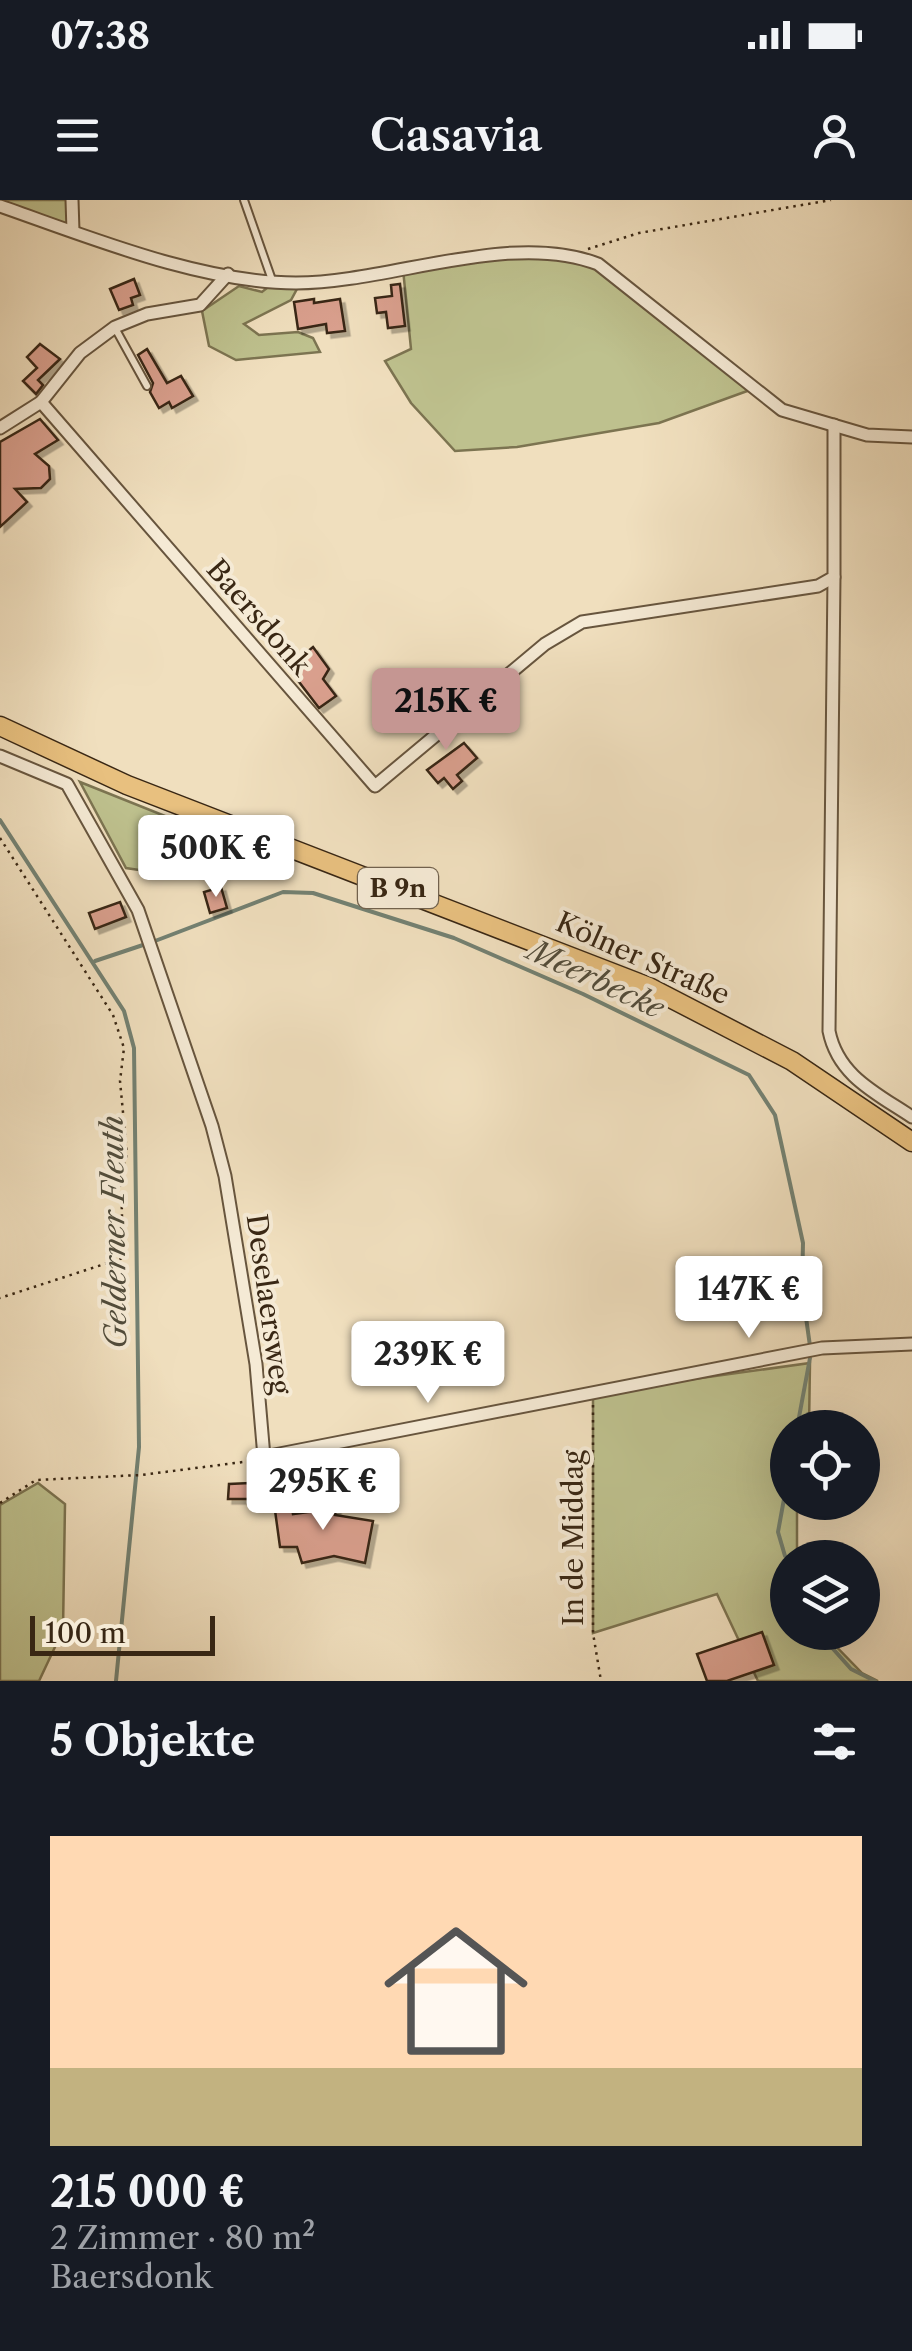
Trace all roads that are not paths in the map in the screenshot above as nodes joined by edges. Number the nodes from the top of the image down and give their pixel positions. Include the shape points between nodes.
1 (72, 200) edge
2 (244, 200) edge
3 (0, 206) edge
4 (73, 231) junction
5 (228, 274) junction
6 (272, 280) junction
7 (115, 327) junction
8 (148, 386) dead end
9 (41, 402) junction
10 (834, 425) junction
11 (0, 428) edge
12 (912, 437) edge
13 (834, 577) junction
14 (0, 726) edge
15 (0, 756) edge
16 (912, 1117) edge
17 (912, 1142) edge
18 (912, 1344) edge

1 - 4 street
2 - 6 lane
3 - 4 street
4 - 5 street
5 - 6 street
5 - 7 street via 200,305
6 - 10 street via 572,254 598,264 782,410
7 - 8 lane
7 - 9 street via 80,354
9 - 11 street
9 - 13 street, Baersdonk via 375,786 545,644 582,622 818,586
10 - 12 street
10 - 13 street
13 - 16 street via 828,1030 843,1069
14 - 17 main road, Kölner Straße / B 9n via 127,784 649,987 782,1055
15 - 18 street, Deselaersweg via 67,784 138,910 225,1176 264,1457 822,1348

